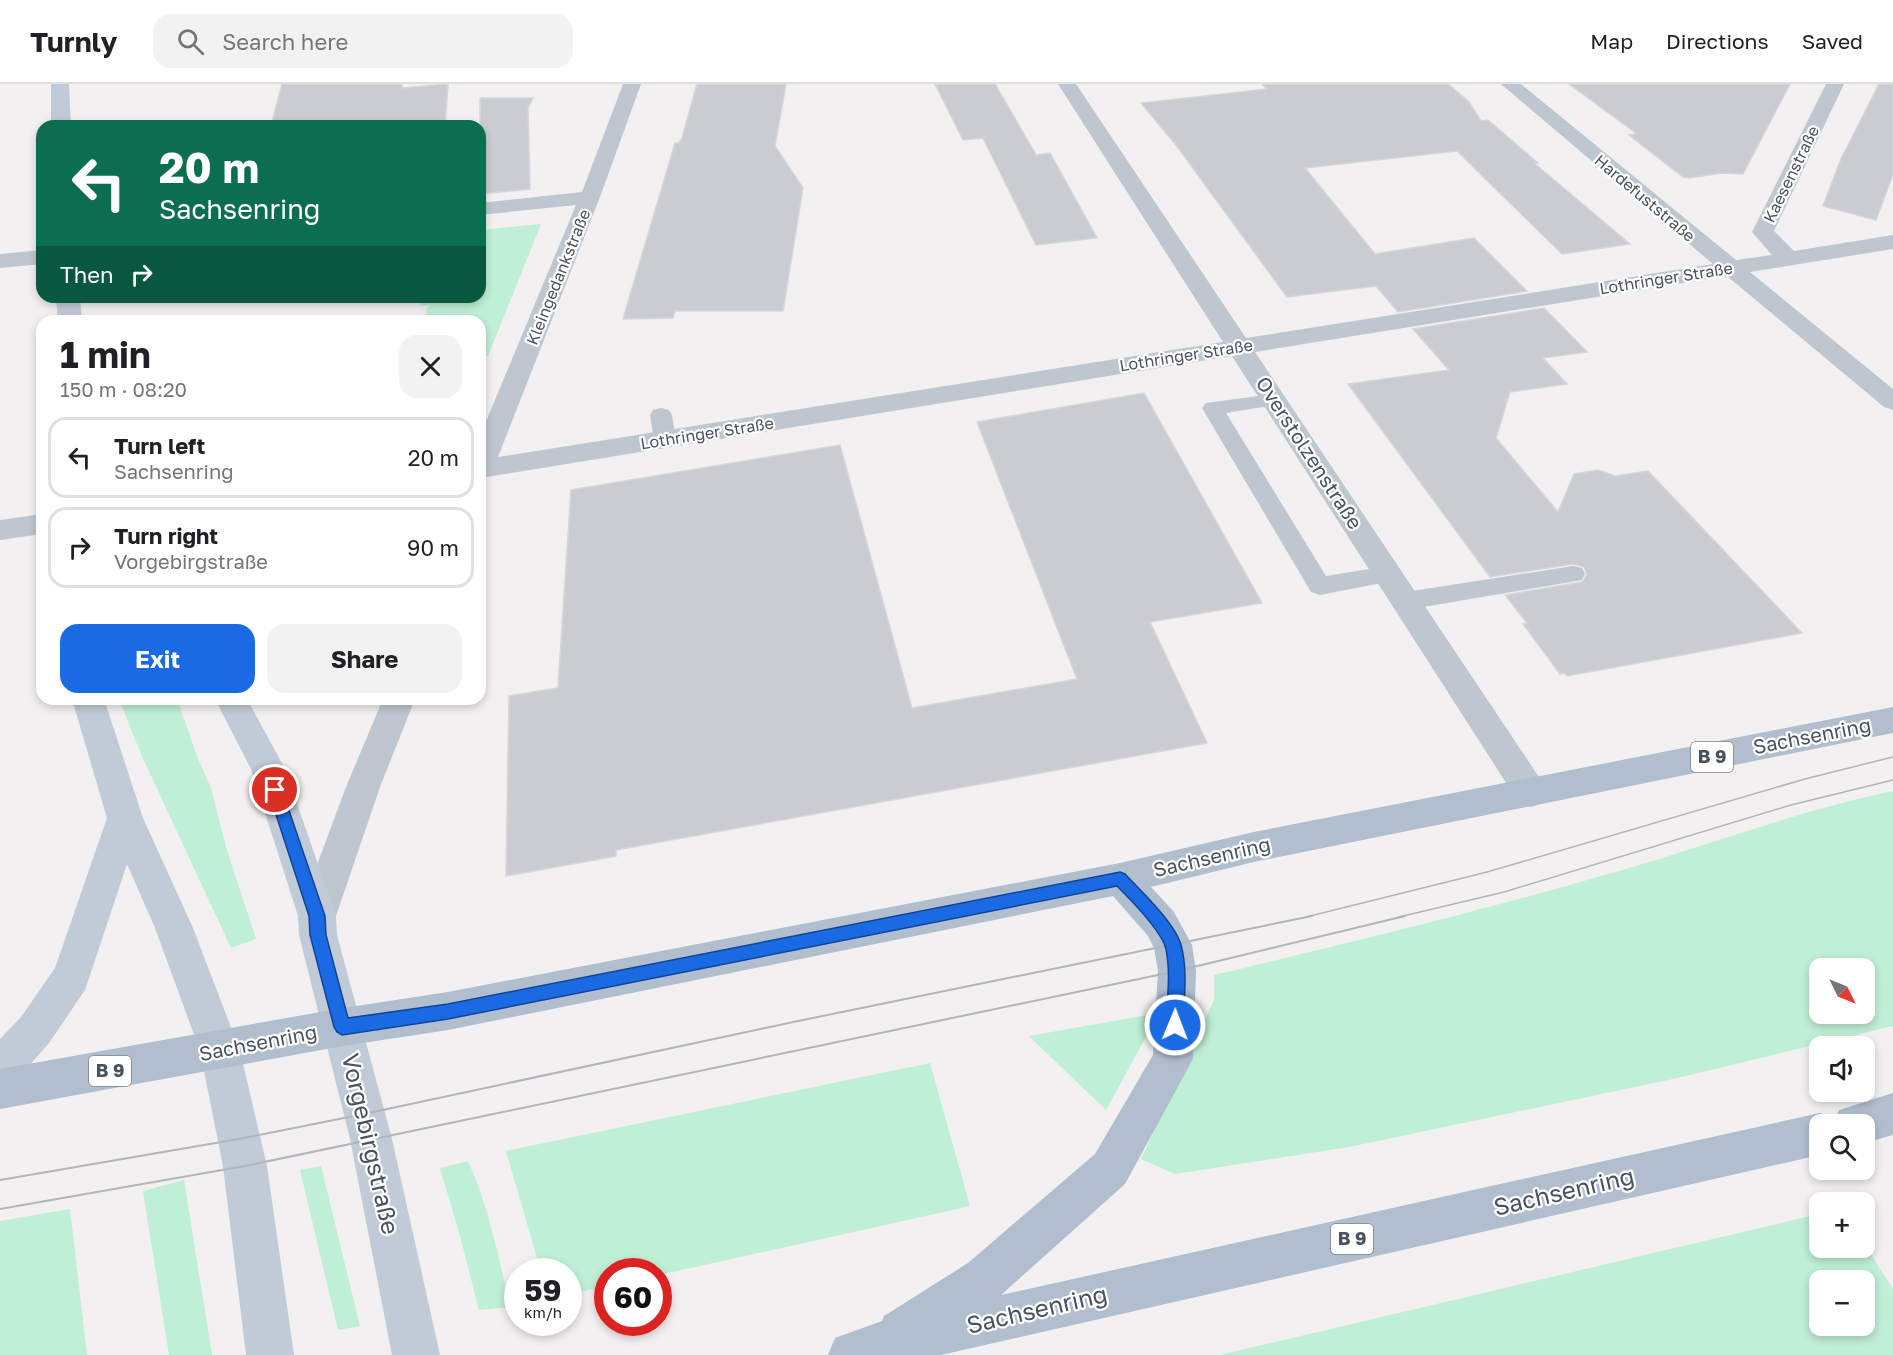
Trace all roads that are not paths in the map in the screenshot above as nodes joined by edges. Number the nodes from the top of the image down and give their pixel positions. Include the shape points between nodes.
1 (60, 84) edge
2 (632, 84) edge
3 (1067, 84) edge
4 (1510, 84) edge
5 (1835, 84) edge
6 (61, 120) edge
7 (590, 197) junction
8 (486, 208) edge
9 (1893, 242) edge
10 (36, 258) edge
11 (1788, 258) junction
12 (0, 261) edge
13 (1729, 268) junction
14 (1240, 346) junction
15 (1274, 400) junction
16 (1893, 402) edge
17 (486, 454) edge
18 (486, 468) edge
19 (36, 525) edge
20 (0, 530) edge
21 (1388, 574) junction
22 (1573, 574) dead end
23 (1406, 601) junction
24 (90, 705) edge
25 (234, 705) edge
26 (397, 705) edge
27 (1893, 720) edge
28 (1531, 793) junction
29 (125, 818) junction
30 (1120, 879) junction
31 (317, 916) junction
32 (342, 1027) junction
33 (220, 1050) junction
34 (0, 1068) edge
35 (0, 1089) edge
36 (1893, 1114) edge
37 (1875, 1119) edge
38 (1809, 1136) edge
39 (868, 1349) edge
40 (270, 1355) edge
41 (416, 1355) edge

1 - 6 main road
2 - 7 street, Kleingedankstraße
3 - 14 street, Overstolzenstraße
4 - 13 street, Hardefuststraße
5 - 11 street, Kaesenstraße via 1764,232
7 - 8 street
7 - 17 street, Kleingedankstraße
9 - 11 street, Lothringer Straße
10 - 12 street
11 - 13 street, Lothringer Straße
13 - 14 street, Lothringer Straße
13 - 16 street, Hardefuststraße
14 - 15 street, Overstolzenstraße
14 - 18 street, Lothringer Straße via 663,427
15 - 21 street, Overstolzenstraße
15 - 21 lane via 1213,408 1320,586
19 - 20 street
21 - 23 street, Overstolzenstraße
22 - 23 lane
23 - 28 street, Overstolzenstraße
24 - 29 main road
25 - 31 main road, Vorgebirgstraße via 268,769
26 - 31 street
27 - 28 main road, Sachsenring / B 9
28 - 30 main road, Sachsenring / B 9 via 1254,847
29 - 33 main road via 174,928
29 - 34 main road via 71,977 35,1030
30 - 32 main road, Sachsenring via 448,1011
30 - 39 main road, B 9 via 1155,917 1173,945 1177,971 1173,1059 1110,1168 984,1279
31 - 32 main road, Vorgebirgstraße via 318,935
32 - 33 main road, Sachsenring / B 9
32 - 41 main road, Vorgebirgstraße via 371,1139
33 - 35 main road, Sachsenring / B 9
33 - 40 main road via 245,1166
36 - 37 main road
38 - 39 main road, Sachsenring / B 9

